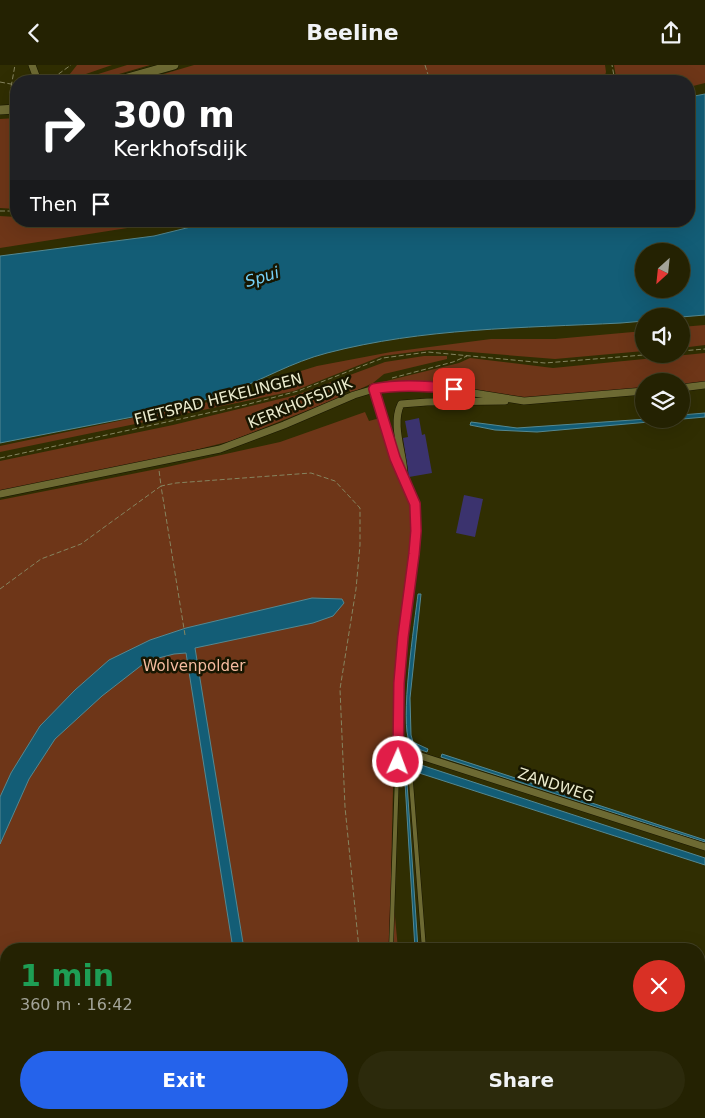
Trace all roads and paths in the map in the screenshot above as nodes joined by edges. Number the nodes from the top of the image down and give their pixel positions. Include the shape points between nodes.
1 (71, 65) edge
2 (174, 65) edge
3 (57, 75) edge
4 (138, 75) edge
5 (705, 349) edge
6 (690, 350) edge
7 (468, 355) junction
8 (635, 356) edge
9 (391, 378) dead end
10 (705, 385) edge
11 (690, 387) edge
12 (374, 389) junction
13 (635, 392) edge
14 (524, 401) junction
15 (0, 458) edge
16 (157, 462) junction
17 (405, 481) junction
18 (161, 486) junction
19 (0, 494) edge
20 (0, 589) edge
21 (185, 635) dead end
22 (399, 749) junction
23 (397, 775) junction
24 (705, 847) edge
25 (358, 943) edge
26 (391, 943) edge
27 (424, 943) edge

1 - 3 path
2 - 4 street
5 - 6 path
7 - 8 path, FIETSPAD HEKELINGEN via 545,363
7 - 9 path, FIETSPAD HEKELINGEN
7 - 15 path, FIETSPAD HEKELINGEN via 428,352 383,358 298,391
10 - 11 street
12 - 14 street, KERKHOFSDIJK via 389,386 436,387
12 - 16 street, KERKHOFSDIJK via 220,449
12 - 17 street
13 - 14 street, KERKHOFSDIJK
14 - 17 street via 402,404 398,421
16 - 18 path
16 - 19 street, KERKHOFSDIJK
17 - 22 street via 415,504 416,531 399,683
18 - 20 path via 81,544 41,559
18 - 21 path
18 - 25 path via 311,473 335,481 360,508 356,589 340,689 345,807
22 - 23 lane
22 - 24 street, ZANDWEG
23 - 26 lane
23 - 27 lane via 411,782

